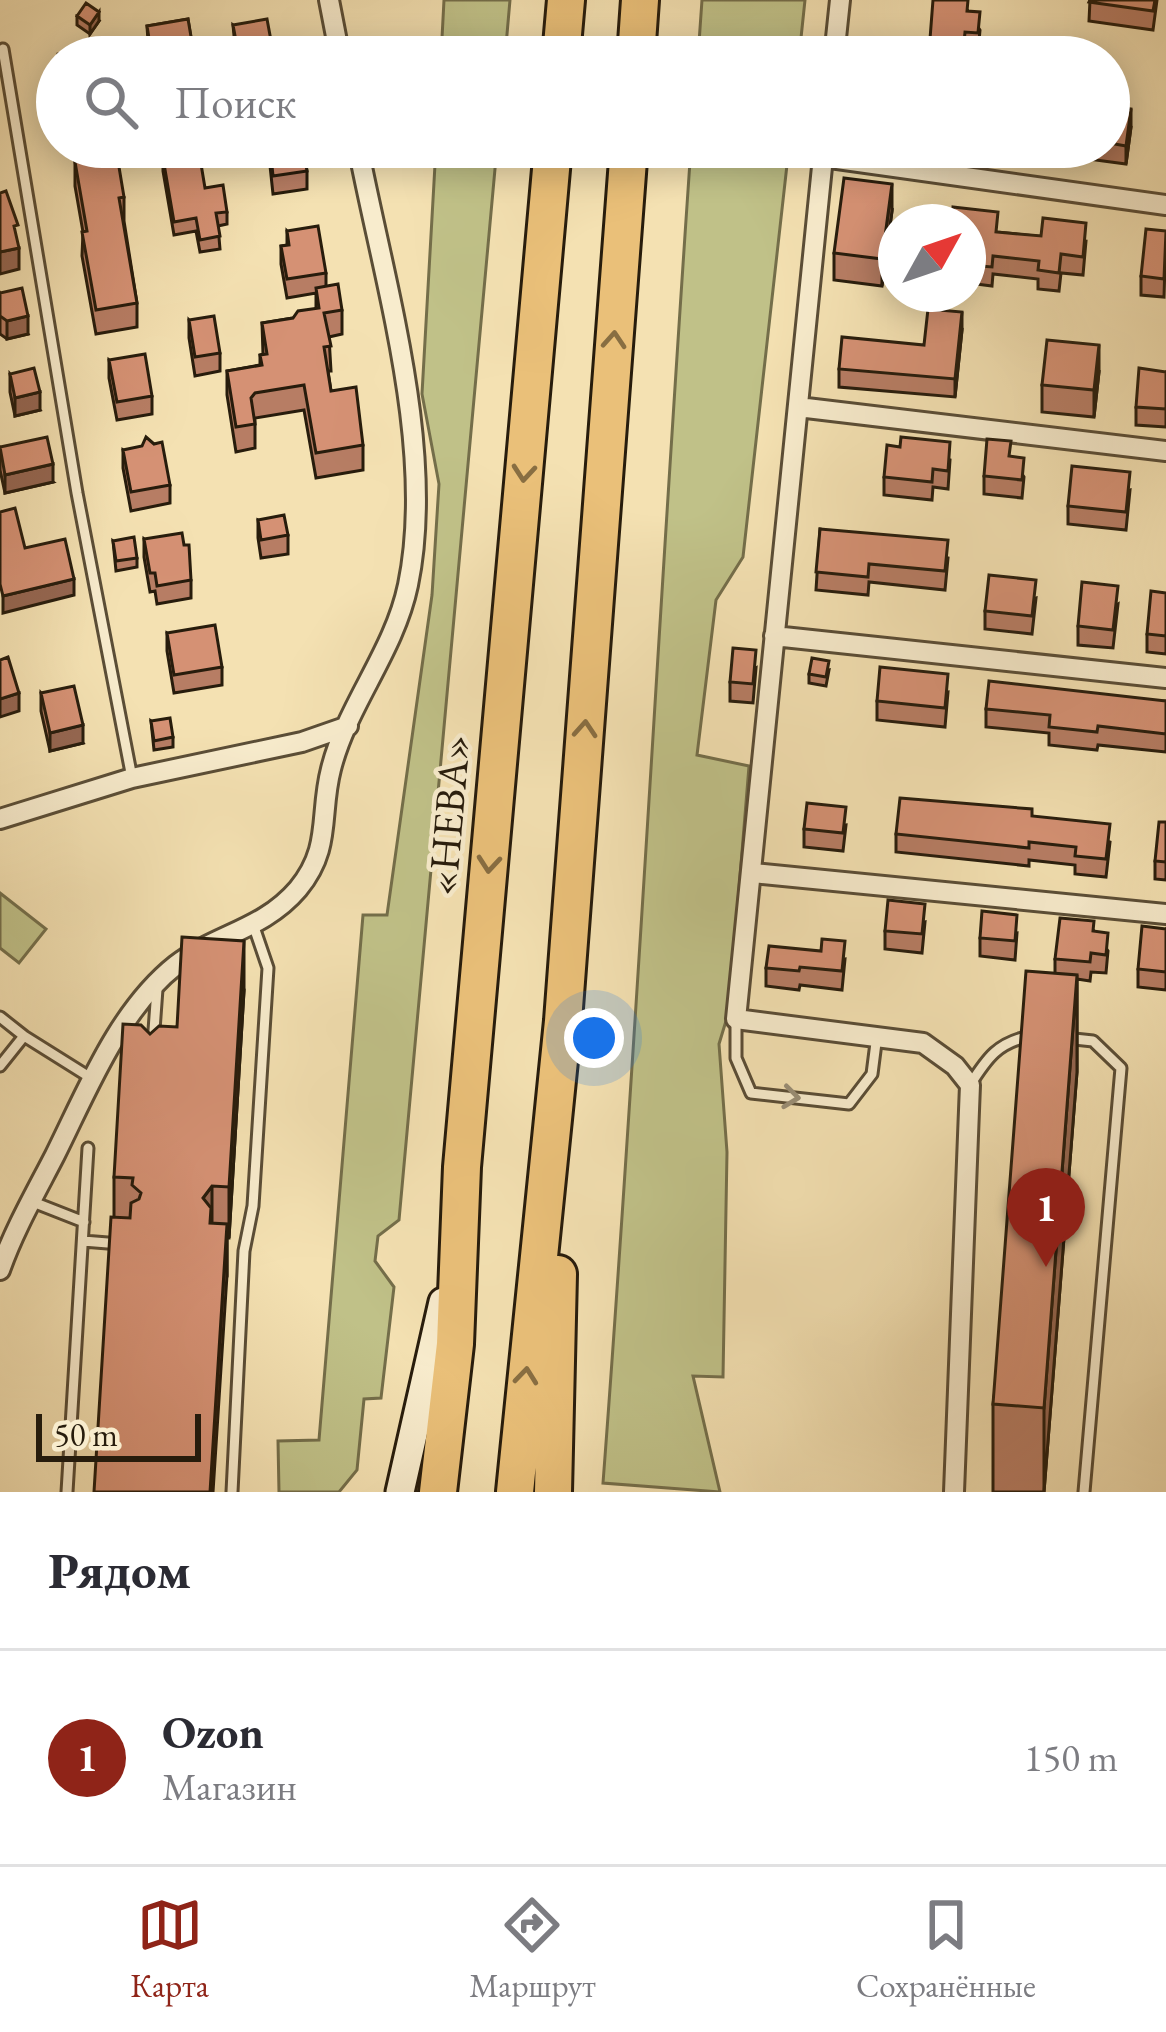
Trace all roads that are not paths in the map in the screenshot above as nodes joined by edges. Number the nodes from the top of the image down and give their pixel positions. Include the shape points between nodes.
1 (329, 0) edge
2 (566, 0) edge
3 (640, 0) edge
4 (842, 0) edge
5 (336, 36) edge
6 (563, 36) edge
7 (637, 36) edge
8 (837, 36) edge
9 (3, 49) edge
10 (362, 168) edge
11 (551, 168) edge
12 (627, 168) edge
13 (821, 168) edge
14 (927, 168) edge
15 (1166, 205) edge
16 (798, 407) junction
17 (1166, 451) edge
18 (773, 636) junction
19 (1166, 678) edge
20 (348, 726) junction
21 (132, 778) junction
22 (0, 819) edge
23 (753, 873) junction
24 (1166, 914) edge
25 (254, 927) junction
26 (158, 983) junction
27 (0, 1017) edge
28 (736, 1019) junction
29 (563, 1021) junction
30 (1040, 1034) edge
31 (877, 1035) junction
32 (24, 1036) junction
33 (1058, 1037) edge
34 (152, 1053) edge
35 (0, 1066) edge
36 (94, 1079) junction
37 (970, 1085) junction
38 (88, 1148) dead end
39 (462, 1167) junction
40 (31, 1201) junction
41 (84, 1222) junction
42 (82, 1241) junction
43 (132, 1244) edge
44 (228, 1250) edge
45 (244, 1251) junction
46 (0, 1270) edge
47 (67, 1492) edge
48 (232, 1492) edge
49 (400, 1492) edge
50 (439, 1492) edge
51 (514, 1492) edge
52 (553, 1492) edge
53 (954, 1492) edge
54 (1084, 1492) edge

1 - 5 street
2 - 6 highway
3 - 7 highway
4 - 8 street
9 - 21 lane
10 - 20 street via 414,432 417,509 407,587 385,655
11 -> 39 highway, «НЕВА»
29 -> 12 highway
13 - 16 street
14 - 15 street
16 - 17 street
16 - 18 street
18 - 19 street
18 - 23 street
20 - 21 street
20 - 25 street via 330,770 324,841 314,863
21 - 22 street
23 - 24 street
23 - 28 street
25 - 26 street via 208,945
25 - 45 lane via 268,968 254,1207
26 - 34 lane
26 - 36 street
27 - 32 lane
28 - 31 street
28 -> 31 lane via 736,1058 752,1093 849,1104 872,1074
51 -> 29 highway
29 - 52 highway
30 - 37 lane via 1006,1040
31 - 37 street via 923,1043
32 - 35 lane
32 - 36 lane
33 - 54 lane via 1093,1041 1121,1068
36 - 40 street
37 - 53 street
38 - 41 lane
39 - 49 street via 437,1340
39 - 50 highway, «НЕВА»
40 - 41 lane
40 - 46 street
41 - 42 lane
42 - 43 lane
42 - 47 lane
44 - 45 lane
45 - 48 lane

